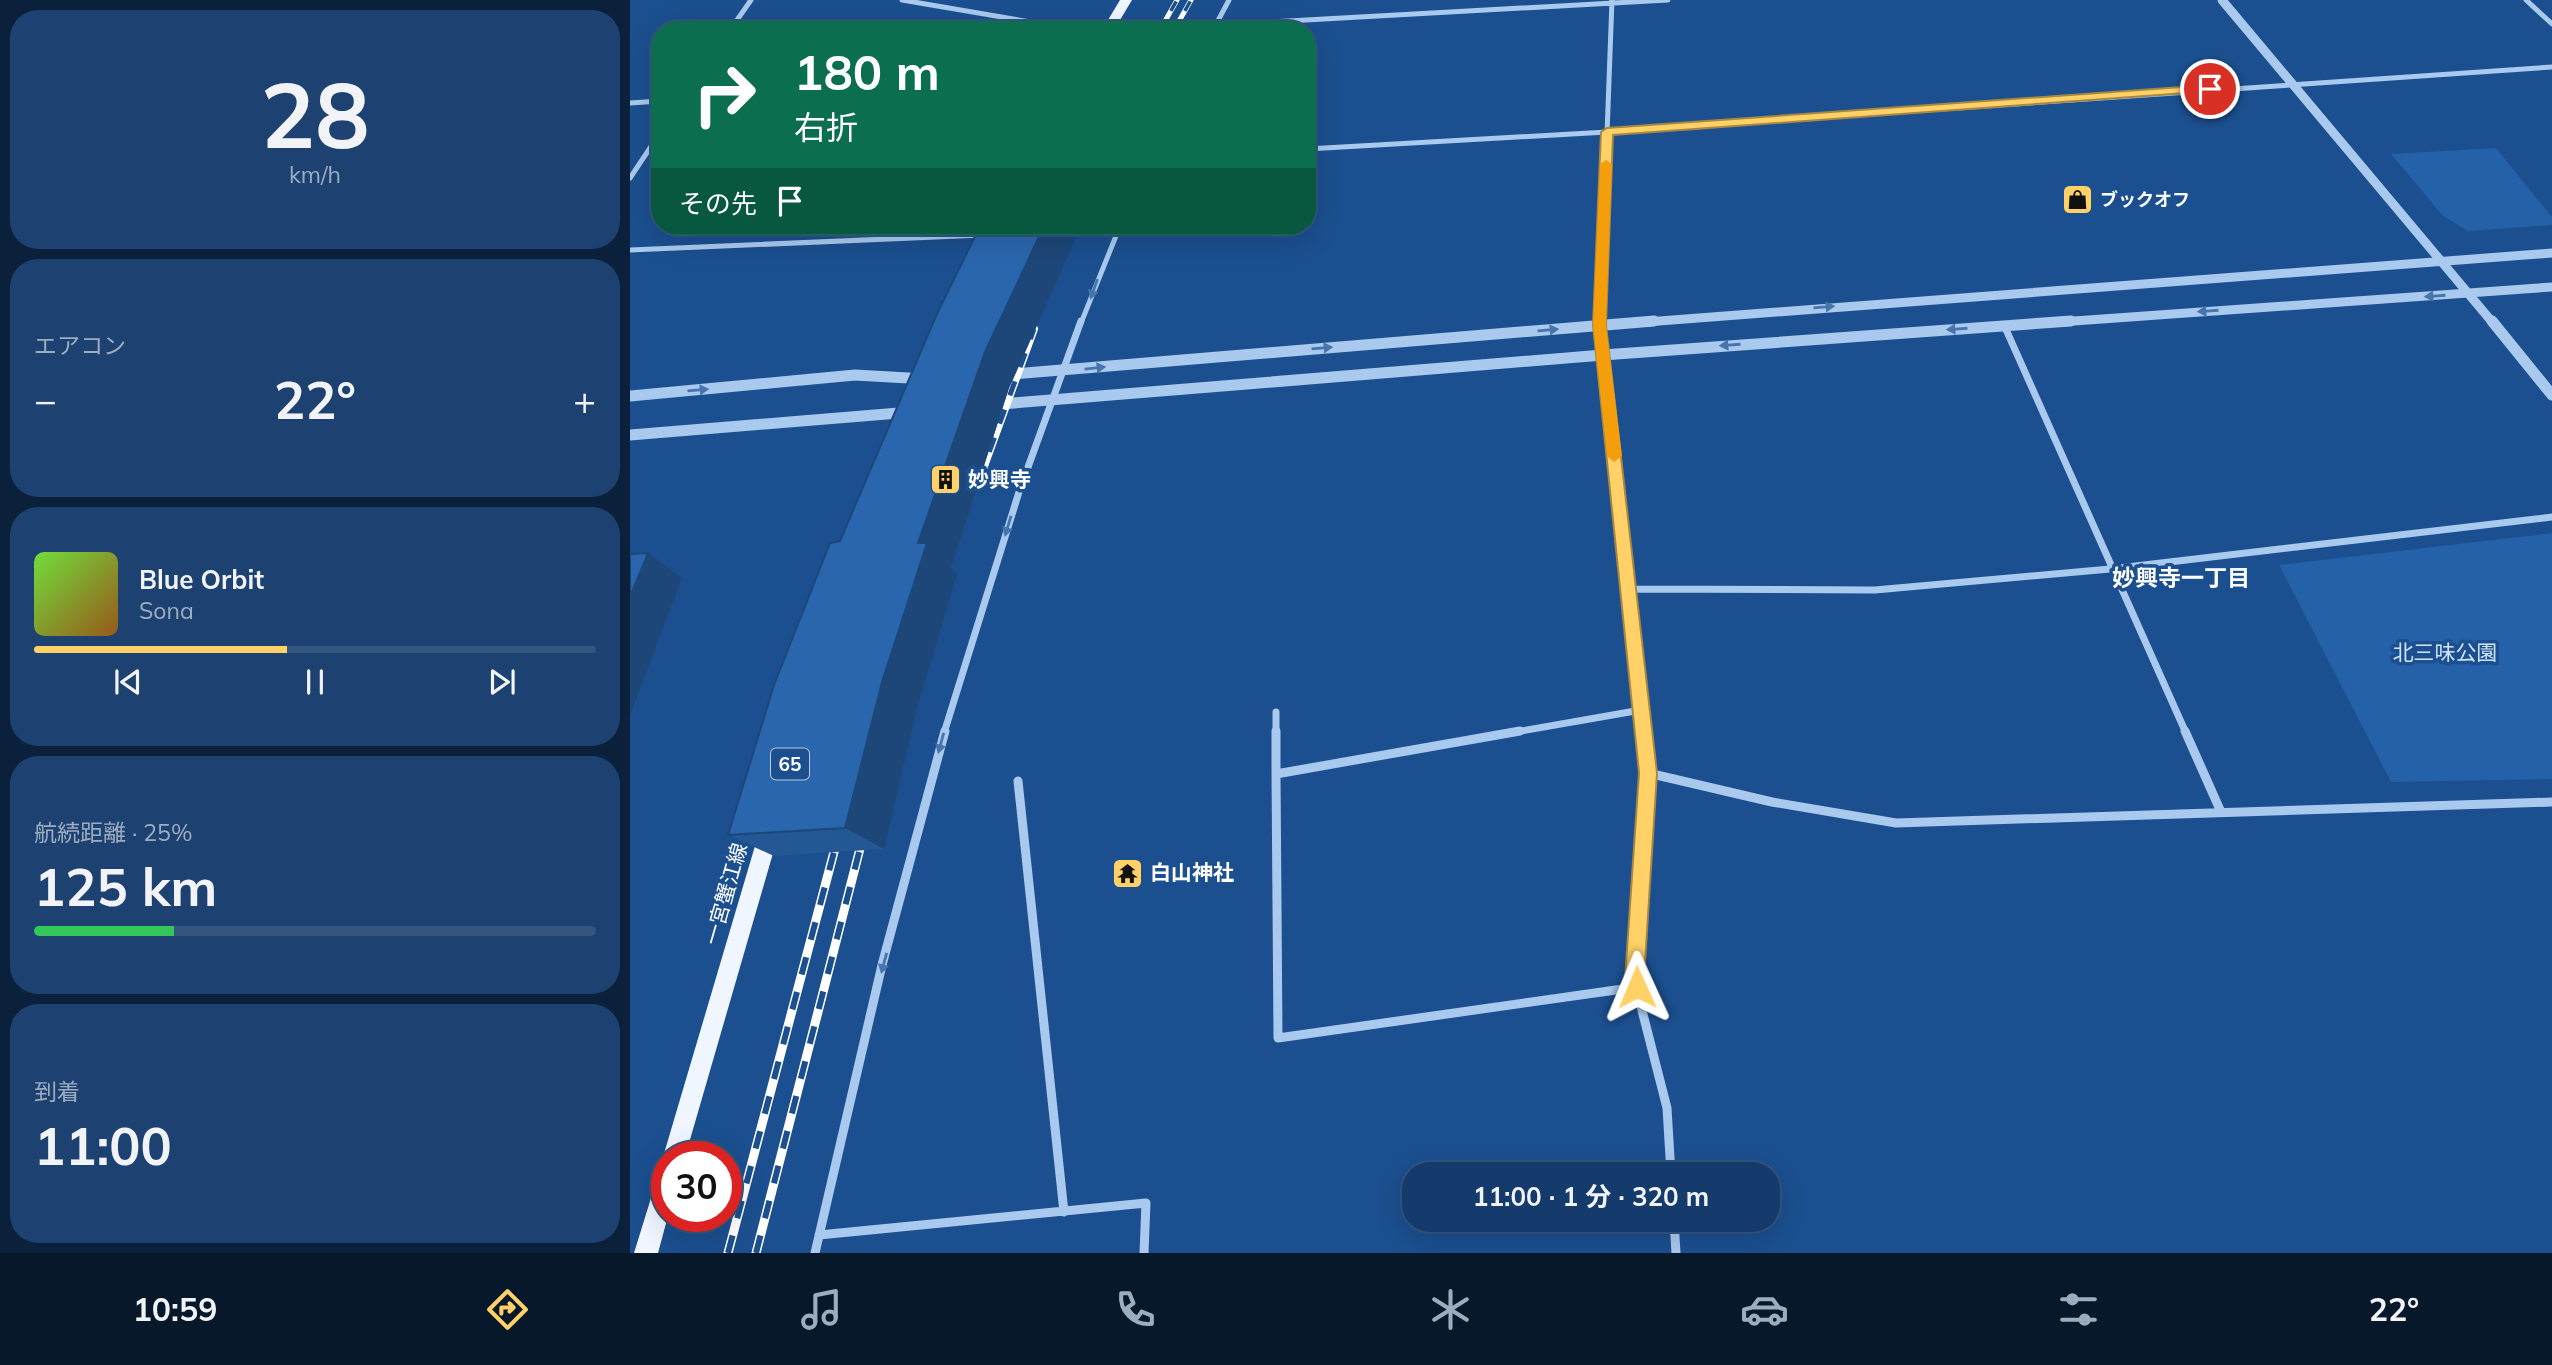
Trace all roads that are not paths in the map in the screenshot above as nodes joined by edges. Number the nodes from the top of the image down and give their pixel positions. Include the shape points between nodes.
1 (751, 0) edge
2 (902, 0) edge
3 (1126, 0) edge
4 (1228, 0) edge
5 (1668, 0) edge
6 (2222, 0) edge
7 (2526, 0) edge
8 (1612, 2) edge
9 (736, 21) edge
10 (1025, 21) edge
11 (1113, 21) edge
12 (1217, 21) edge
13 (1310, 21) edge
14 (2552, 24) edge
15 (2552, 67) edge
16 (2293, 83) junction
17 (651, 102) edge
18 (630, 103) edge
19 (1607, 132) junction
20 (651, 146) edge
21 (1316, 148) edge
22 (630, 178) edge
23 (985, 235) edge
24 (1116, 235) edge
25 (630, 250) edge
26 (2552, 253) edge
27 (2444, 263) junction
28 (2552, 287) edge
29 (2469, 293) junction
30 (1600, 325) junction
31 (2004, 325) junction
32 (1603, 355) junction
33 (1063, 372) junction
34 (936, 375) joint
35 (983, 376) edge
36 (2552, 395) edge
37 (630, 396) edge
38 (1053, 399) junction
39 (970, 407) edge
40 (922, 411) junction
41 (630, 435) edge
42 (905, 435) edge
43 (2552, 517) edge
44 (2110, 569) junction
45 (1629, 590) junction
46 (1641, 710) junction
47 (1276, 712) dead end
48 (1648, 773) junction
49 (1276, 774) junction
50 (1018, 781) dead end
51 (2552, 802) edge
52 (777, 808) edge
53 (2221, 812) junction
54 (1637, 987) junction
55 (679, 1141) edge
56 (1670, 1162) edge
57 (1064, 1212) junction
58 (652, 1232) edge
59 (1675, 1232) edge
60 (819, 1235) junction
61 (646, 1253) edge
62 (815, 1253) edge
63 (1144, 1253) edge
64 (1676, 1253) edge

1 - 9 street
2 - 10 street
3 - 11 main road
4 - 12 street
5 - 8 street
6 - 16 street
7 - 14 street
8 - 13 street
8 - 19 street
15 - 16 street
16 - 19 street
16 - 27 street
17 - 18 street
19 - 21 street
19 - 30 street
20 - 22 street
23 - 25 street
24 -> 33 street
26 - 27 street
27 - 29 street
30 -> 27 street
28 - 29 street
29 -> 31 street
29 - 36 street
30 - 32 street
33 -> 30 street
31 -> 32 street
31 - 44 street
32 - 38 street
32 - 45 street
33 - 35 street
33 - 38 street
37 -> 34 street via 855,375
34 - 40 main road
38 - 39 street
38 -> 60 street via 946,725 849,1097
40 - 41 street
40 - 42 main road
43 - 44 street
44 - 45 street via 1875,590
44 - 53 street
45 - 46 street
46 - 48 street
46 - 49 street
47 - 49 street
48 - 53 street via 1772,802 1896,823
48 - 54 street
49 - 54 street via 1278,1038
50 - 57 street
51 - 53 street
52 - 55 main road, 一宮蟹江線 / 65
54 - 56 street via 1667,1108
57 - 60 street
57 - 63 street via 1146,1203
58 - 61 main road
59 - 64 street
60 - 62 street

